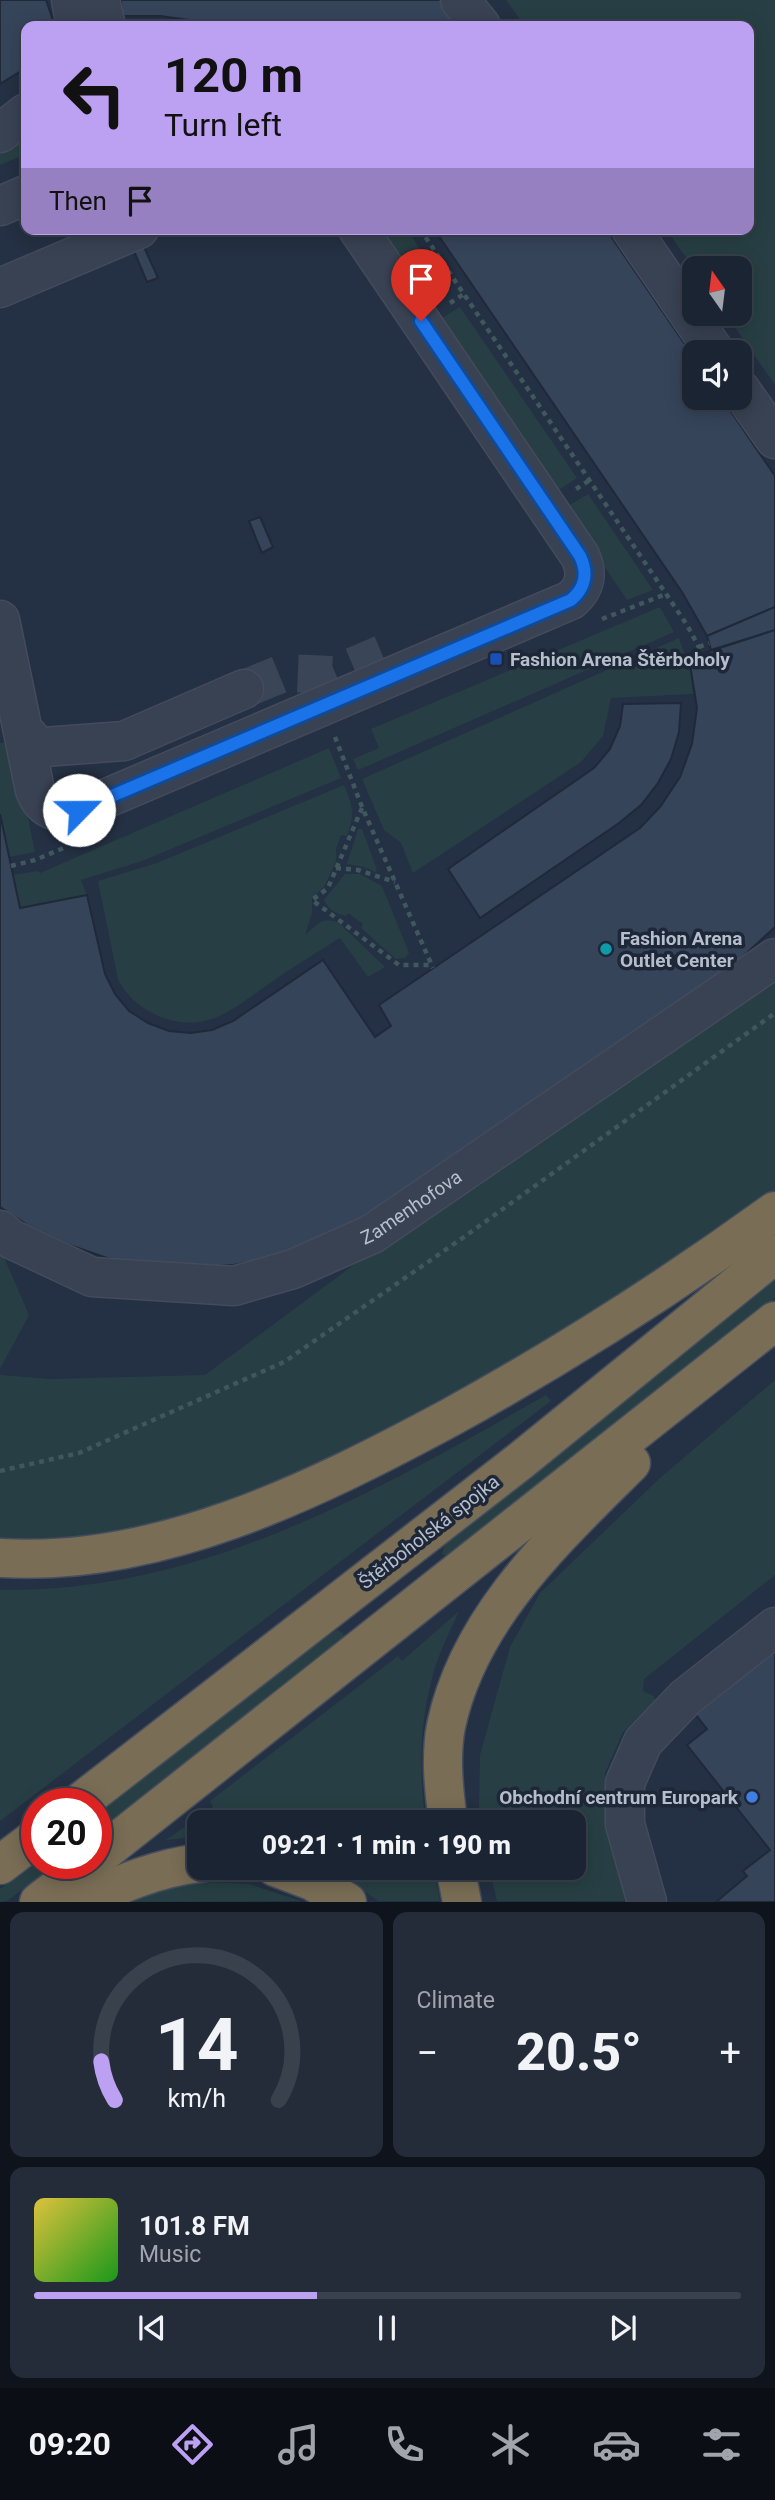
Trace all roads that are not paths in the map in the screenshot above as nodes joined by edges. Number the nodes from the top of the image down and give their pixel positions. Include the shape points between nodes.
1 (71, 0) edge
2 (100, 0) edge
3 (460, 0) edge
4 (75, 21) edge
5 (105, 21) edge
6 (477, 21) edge
7 (21, 117) edge
8 (0, 133) edge
9 (21, 197) edge
10 (0, 206) edge
11 (125, 235) edge
12 (362, 235) edge
13 (635, 235) edge
14 (0, 288) edge
15 (707, 340) edge
16 (752, 406) edge
17 (775, 439) edge
18 (585, 573) junction
19 (0, 620) edge
20 (382, 654) tunnel mouth
21 (244, 689) tunnel mouth
22 (23, 730) junction
23 (775, 958) edge
24 (775, 1211) edge
25 (0, 1230) edge
26 (775, 1254) edge
27 (764, 1330) edge
28 (0, 1558) edge
29 (775, 1627) edge
30 (99, 1788) edge
31 (446, 1810) edge
32 (112, 1845) edge
33 (21, 1849) edge
34 (0, 1865) edge
35 (187, 1866) edge
36 (69, 1879) edge
37 (309, 1880) edge
38 (458, 1880) edge
39 (39, 1902) edge
40 (82, 1902) edge
41 (347, 1902) edge
42 (462, 1902) edge
43 (648, 1902) edge

1 - 4 lane
2 - 5 lane
3 - 6 lane
7 - 8 lane
9 - 10 lane
11 - 14 lane
12 - 18 lane via 580,556
13 - 15 lane
16 - 17 lane
18 - 20 lane via 568,594 493,607
18 - 22 lane via 580,592 571,600 79,810 63,813 42,803
19 - 22 lane
21 - 22 lane via 111,744 44,747
23 - 25 lane, Zamenhofova via 372,1234 293,1269 234,1286 92,1277
24 - 28 highway via 649,1299 543,1365 410,1439 314,1485 208,1527 146,1544 52,1558
26 - 30 highway, Štěrboholská spojka via 529,1454
27 - 31 highway via 561,1533 485,1629 461,1678 446,1727
27 - 32 highway
29 - 43 lane via 686,1697 643,1742 625,1783 625,1824
33 - 34 highway
35 - 40 highway via 125,1882
36 - 39 highway
37 - 41 highway
38 - 42 highway

